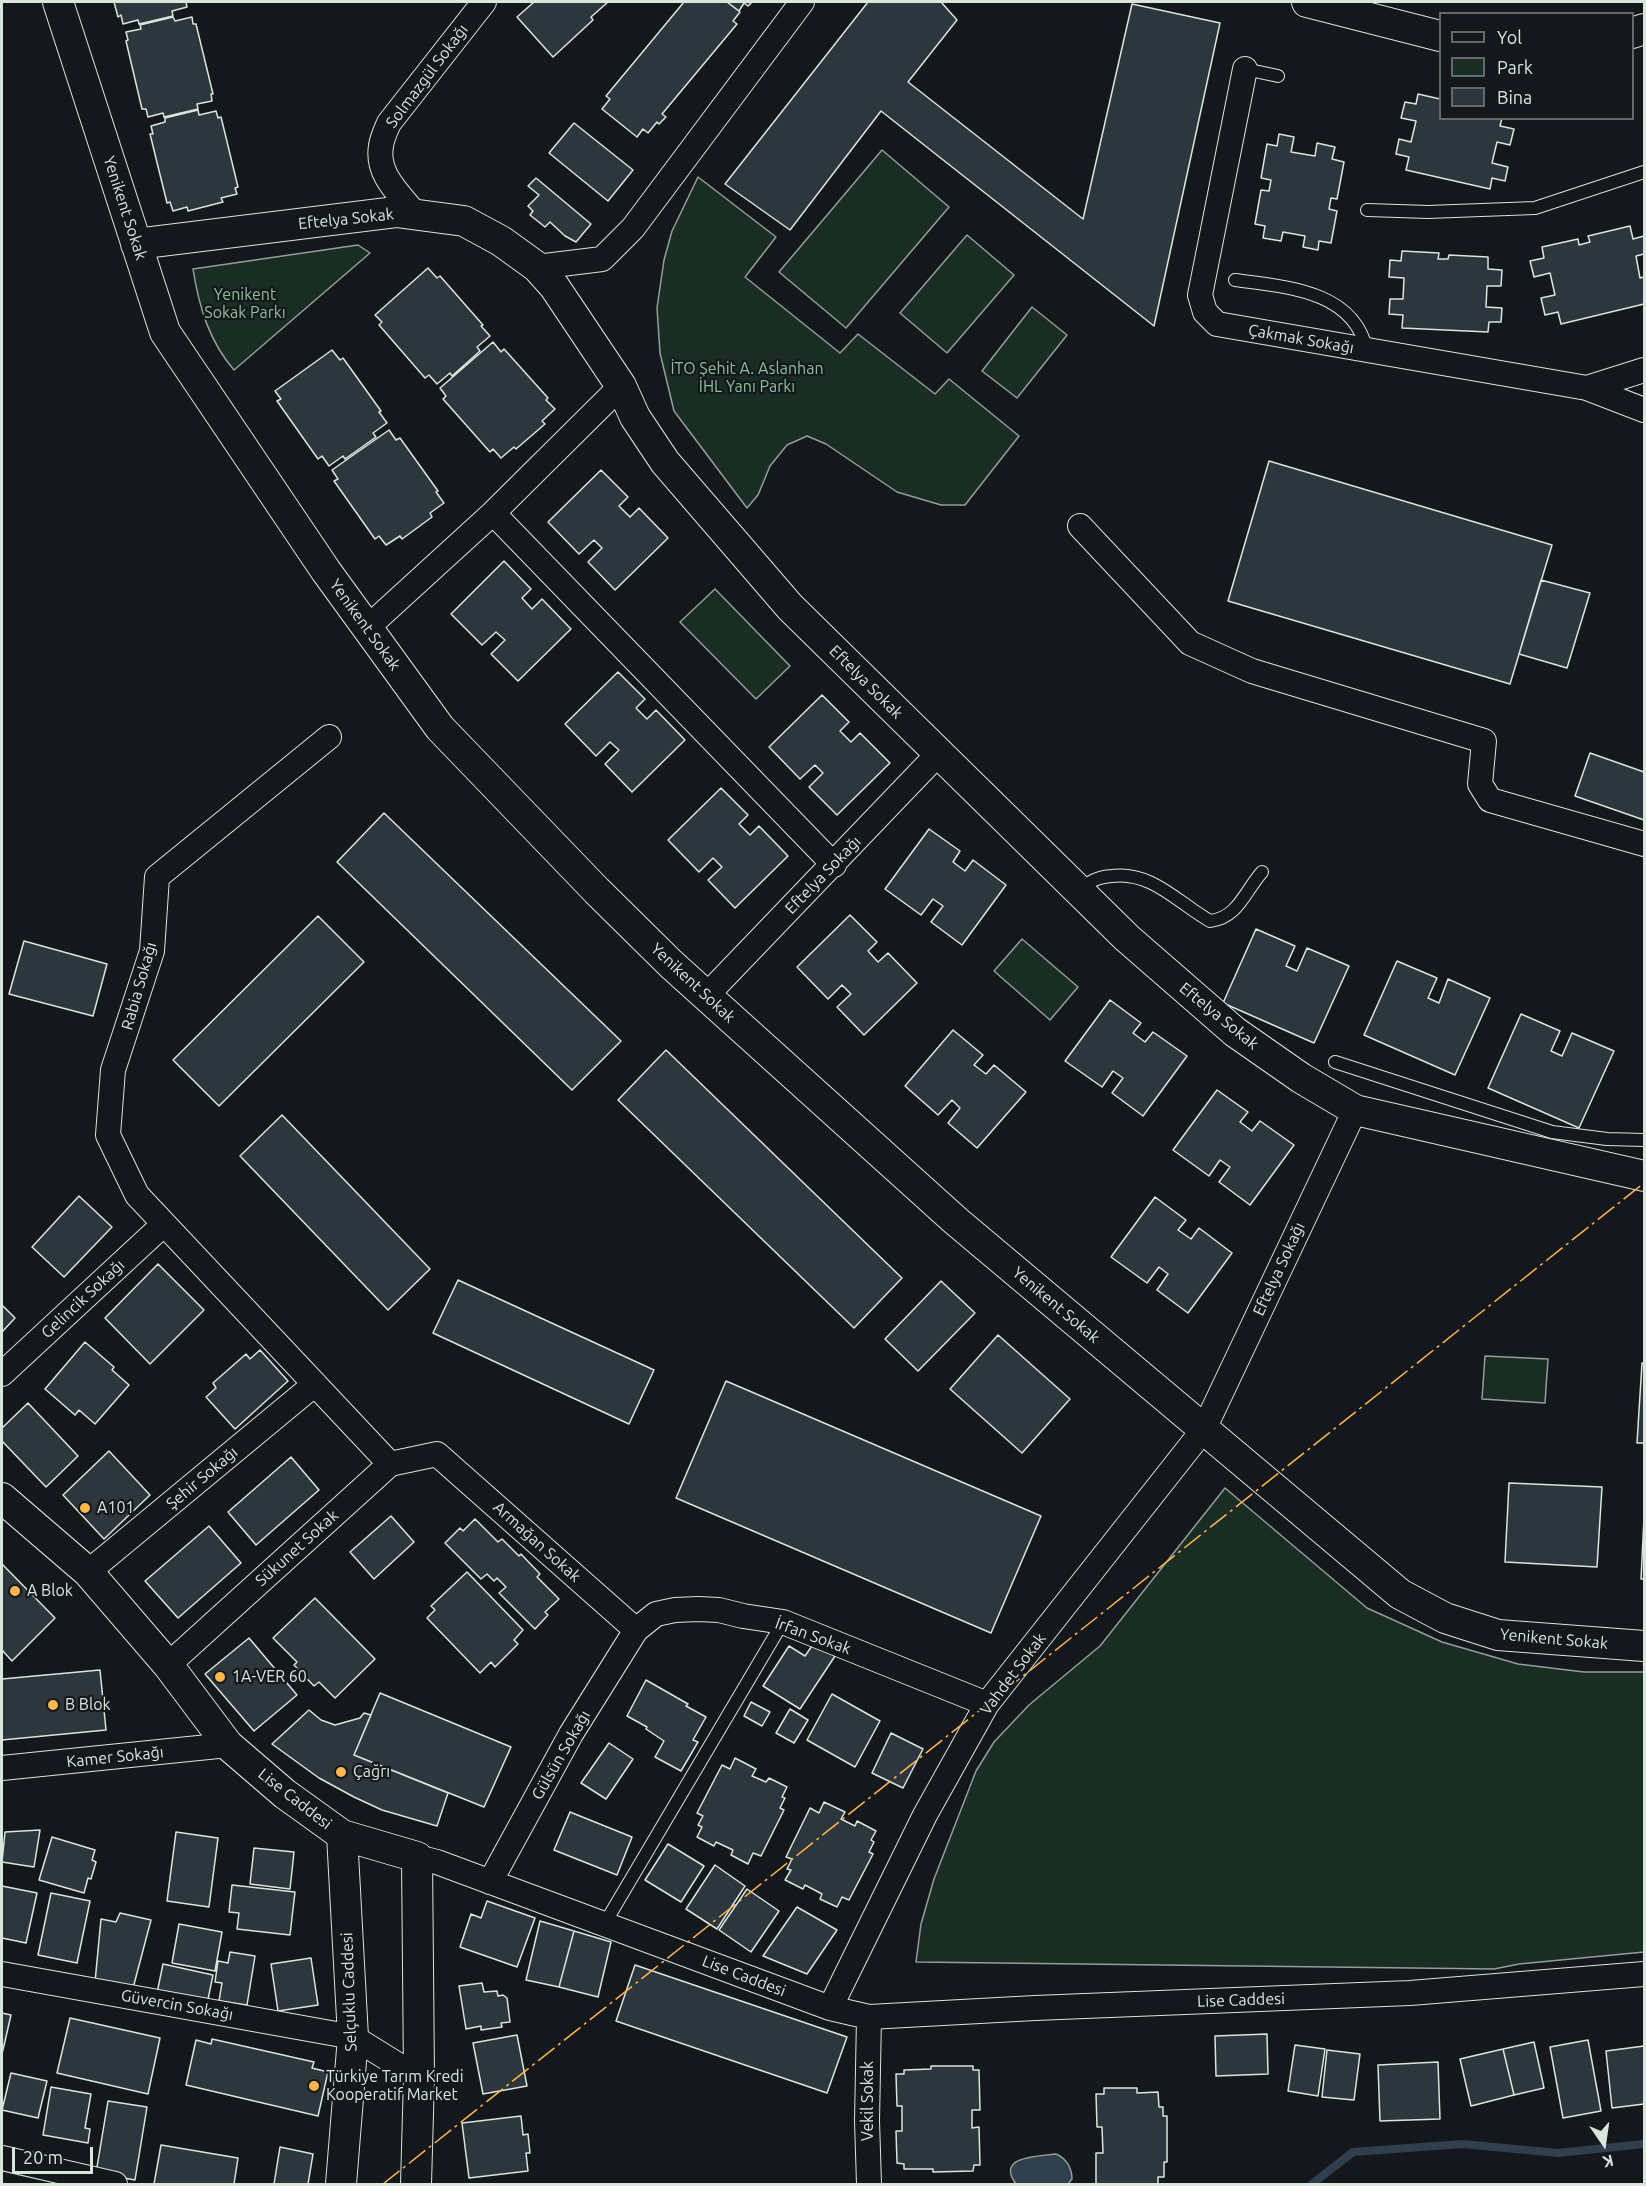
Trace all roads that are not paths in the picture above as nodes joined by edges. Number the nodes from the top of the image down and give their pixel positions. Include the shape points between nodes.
1 (58, 2) edge
2 (484, 2) edge
3 (802, 2) edge
4 (1307, 2) edge
5 (1439, 36) edge
6 (1245, 69) joint
7 (1278, 76) dead end
8 (1644, 172) edge
9 (1367, 210) dead end
10 (417, 215) junction
11 (136, 244) junction
12 (537, 267) junction
13 (1235, 280) dead end
14 (1367, 351) junction
15 (1644, 370) edge
16 (621, 386) junction
17 (1587, 388) junction
18 (1644, 410) edge
19 (493, 513) junction
20 (1080, 526) dead end
21 (367, 628) junction
22 (329, 737) dead end
23 (938, 754) junction
24 (1644, 844) edge
25 (834, 865) junction
26 (1262, 872) dead end
27 (1080, 891) junction
28 (706, 996) junction
29 (1335, 1062) dead end
30 (1355, 1110) junction
31 (1644, 1140) edge
32 (1644, 1176) edge
33 (164, 1224) junction
34 (2, 1374) edge
35 (315, 1384) junction
36 (1204, 1429) junction
37 (390, 1464) junction
38 (2, 1498) edge
39 (88, 1572) junction
40 (783, 1622) junction
41 (636, 1630) junction
42 (1644, 1647) edge
43 (168, 1665) junction
44 (987, 1704) junction
45 (228, 1744) junction
46 (2, 1768) edge
47 (342, 1835) junction
48 (417, 1857) junction
49 (490, 1881) junction
50 (605, 1923) junction
51 (2, 1974) edge
52 (1644, 1974) edge
53 (830, 2008) junction
54 (869, 2017) junction
55 (353, 2037) junction
56 (419, 2079) junction
57 (2, 2158) edge
58 (115, 2184) edge
59 (341, 2184) edge
60 (416, 2184) edge
61 (869, 2184) edge

1 - 11 street, Yenikent Sokak
2 - 10 street, Solmazgül Sokağı via 389,123 381,145 381,168
3 - 12 street via 633,228 602,259
4 - 5 street
6 - 7 lane
6 - 14 street, Çakmak Sokağı via 1200,295 1204,312 1217,324
8 - 9 lane via 1535,208
10 - 11 street, Eftelya Sokak via 396,212
10 - 12 street, Eftelya Sokak via 464,221
11 - 21 street, Yenikent Sokak via 165,332
12 - 16 street, Eftelya Sokak
13 - 14 lane via 1332,301 1359,327
14 - 17 street, Çakmak Sokağı
15 - 17 street
16 - 19 street
16 - 23 street, Eftelya Sokak via 635,417 665,462 790,607
17 - 18 street, Çakmak Sokağı
19 - 21 street
19 - 25 street
20 - 24 street via 1190,643 1252,671 1484,741 1480,784 1490,800
21 - 28 street, Yenikent Sokak via 440,728 597,891
22 - 33 street, Rabia Sokağı via 158,877 152,951 114,1070 108,1135 137,1195
23 - 25 street, Eftelya Sokağı
23 - 27 street, Eftelya Sokak
25 - 28 street, Eftelya Sokağı
26 - 27 lane via 1228,917 1210,921 1152,882 1136,876 1099,878
27 - 30 street, Eftelya Sokak via 1127,938 1235,1032
28 - 36 street, Yenikent Sokak via 957,1221
29 - 31 lane via 1552,1132
30 - 32 street, Eftelya Sokak
30 - 36 street, Eftelya Sokağı
33 - 34 street, Gelincik Sokağı
33 - 35 street, Rabia Sokağı
35 - 37 street, Rabia Sokağı
35 - 39 street, Şehir Sokağı
36 - 42 street, Yenikent Sokak via 1400,1594 1445,1618 1498,1635
36 - 44 street, Vahdet Sokak
37 - 41 street, Armağan Sokak via 437,1454
37 - 43 street, Sükunet Sokak
38 - 39 street, Lise Caddesi
39 - 43 street, Lise Caddesi
40 - 41 street, İrfan Sokak via 719,1610 675,1610 656,1614
40 - 44 street, İrfan Sokak
40 - 50 lane
41 - 49 street, Gülsün Sokağı via 571,1734
43 - 45 street, Lise Caddesi
44 - 53 street, Vahdet Sokak via 926,1815
45 - 46 street, Kamer Sokağı
45 - 47 street, Lise Caddesi via 285,1794
47 - 48 street, Lise Caddesi
47 - 55 street, Selçuklu Caddesi
48 - 49 street, Lise Caddesi
48 - 56 street
49 - 50 street, Lise Caddesi
50 - 53 street, Lise Caddesi
51 - 55 street, Güvercin Sokağı
52 - 54 street, Lise Caddesi via 1410,1993
53 - 54 street, Lise Caddesi
54 - 61 street, Vekil Sokak
55 - 56 street
55 - 59 street, Selçuklu Caddesi
56 - 60 street
57 - 58 street

